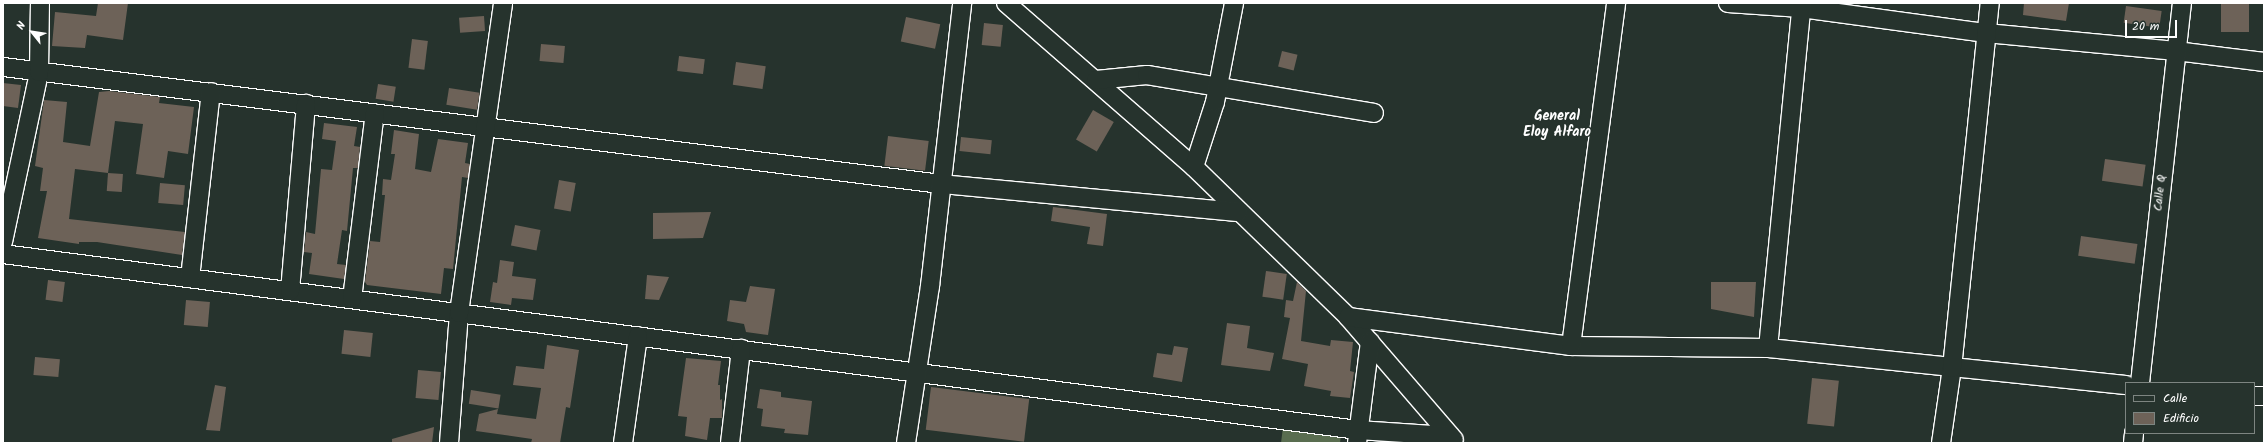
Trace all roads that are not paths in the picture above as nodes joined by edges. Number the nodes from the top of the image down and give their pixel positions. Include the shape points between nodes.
1 (40, 3) edge
2 (503, 3) edge
3 (962, 3) edge
4 (1006, 3) edge
5 (1234, 3) edge
6 (1616, 3) edge
7 (1728, 3) edge
8 (1990, 3) edge
9 (2182, 3) edge
10 (1801, 5) edge
11 (1986, 33) junction
12 (2176, 51) junction
13 (2264, 62) edge
14 (3, 67) edge
15 (39, 72) junction
16 (1096, 80) junction
17 (1218, 88) junction
18 (211, 92) junction
19 (306, 104) junction
20 (375, 113) junction
21 (1374, 113) dead end
22 (485, 128) junction
23 (1194, 166) junction
24 (942, 184) junction
25 (1239, 212) junction
26 (3, 242) edge
27 (3, 254) edge
28 (190, 278) junction
29 (290, 291) junction
30 (352, 299) junction
31 (459, 313) junction
32 (1348, 317) junction
33 (638, 336) junction
34 (1370, 342) junction
35 (1571, 346) junction
36 (1768, 348) junction
37 (741, 349) junction
38 (1952, 368) junction
39 (917, 371) junction
40 (2140, 382) edge
41 (2125, 385) edge
42 (1358, 437) edge
43 (1453, 439) edge
44 (449, 443) edge
45 (623, 443) edge
46 (730, 443) edge
47 (906, 443) edge
48 (1941, 443) edge

1 - 15 street
2 - 22 street
3 - 24 street
4 - 16 street
5 - 17 street
6 - 35 street
7 - 10 street
8 - 11 street
9 - 12 street, Calle Q
10 - 11 street
10 - 36 street
11 - 12 street
11 - 38 street
12 - 13 street
12 - 40 street, Calle Q
14 - 15 street
15 - 18 street
15 - 26 street
16 - 17 street via 1147,75
16 - 23 street
17 - 21 street
17 - 23 street
18 - 19 street
18 - 28 street
19 - 20 street
19 - 29 street
20 - 22 street
20 - 30 street
22 - 24 street
22 - 31 street
23 - 25 street
24 - 25 street
24 - 39 street
25 - 32 street
27 - 28 street
28 - 29 street
29 - 30 street
30 - 31 street
31 - 33 street
31 - 44 street
32 - 34 street
32 - 35 street
33 - 37 street
33 - 45 street
34 - 42 street
34 - 43 street
35 - 36 street
36 - 38 street
37 - 39 street
37 - 46 street
38 - 41 street
38 - 48 street
39 - 42 street
39 - 47 street
42 - 43 street

